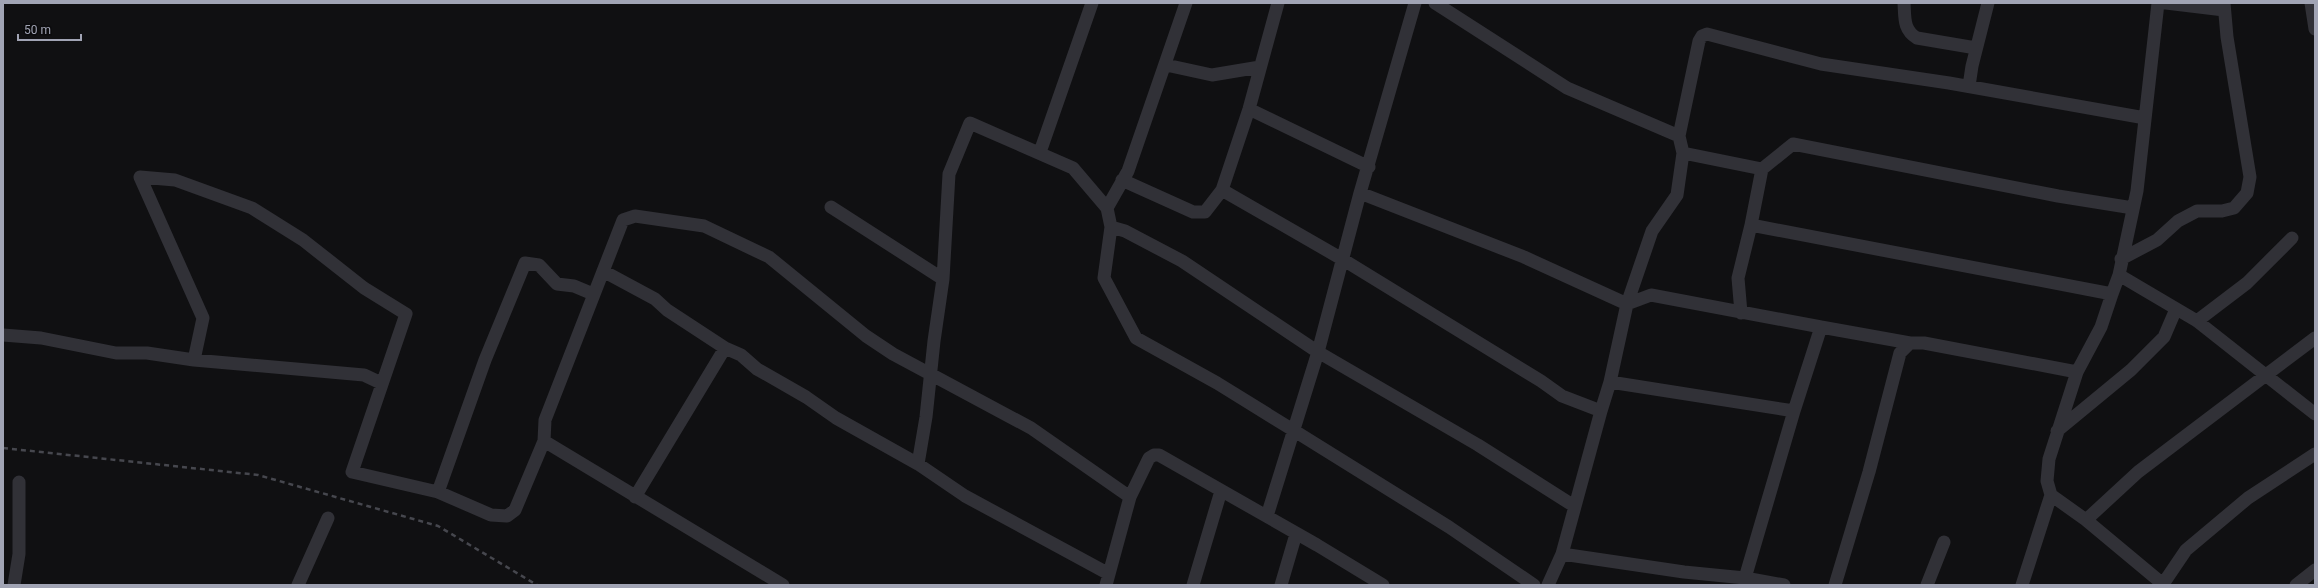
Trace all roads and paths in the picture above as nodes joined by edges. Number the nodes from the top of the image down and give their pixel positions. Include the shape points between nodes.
1 (1092, 3) edge
2 (1186, 3) edge
3 (1278, 3) edge
4 (1415, 3) edge
5 (1435, 3) edge
6 (1904, 3) edge
7 (1988, 3) edge
8 (2158, 3) edge
9 (2166, 3) edge
10 (2312, 3) edge
11 (2224, 7) edge
12 (2315, 29) edge
13 (1976, 48) junction
14 (1166, 64) junction
15 (1260, 67) junction
16 (1969, 86) junction
17 (1249, 109) junction
18 (2145, 118) junction
19 (1679, 136) junction
20 (1040, 152) junction
21 (1683, 153) junction
22 (1369, 167) junction
23 (1762, 169) junction
24 (1122, 180) junction
25 (1222, 190) junction
26 (1360, 193) junction
27 (831, 207) dead end
28 (1106, 208) junction
29 (2133, 208) junction
30 (1751, 225) junction
31 (1111, 227) junction
32 (2292, 238) dead end
33 (1342, 259) junction
34 (2121, 259) junction
35 (603, 271) junction
36 (2119, 275) junction
37 (943, 279) junction
38 (593, 294) junction
39 (2112, 294) junction
40 (1628, 304) junction
41 (2176, 309) junction
42 (1741, 313) junction
43 (2197, 320) junction
44 (1821, 327) junction
45 (3, 335) edge
46 (2315, 338) edge
47 (1910, 343) junction
48 (725, 348) junction
49 (1318, 352) junction
50 (194, 360) junction
51 (2077, 372) junction
52 (930, 373) junction
53 (2267, 374) junction
54 (1610, 382) junction
55 (381, 383) junction
56 (1601, 411) junction
57 (1794, 411) junction
58 (2315, 414) edge
59 (1293, 430) junction
60 (2057, 431) junction
61 (544, 441) junction
62 (2315, 454) edge
63 (918, 464) junction
64 (19, 482) dead end
65 (1221, 491) junction
66 (438, 492) junction
67 (2051, 495) junction
68 (635, 497) junction
69 (1130, 497) junction
70 (1574, 506) junction
71 (1267, 516) junction
72 (328, 518) dead end
73 (2086, 520) junction
74 (1296, 534) junction
75 (1944, 542) dead end
76 (1562, 554) junction
77 (2315, 570) edge
78 (1746, 578) junction
79 (1108, 579) edge
80 (1381, 584) edge
81 (2164, 584) edge
82 (14, 585) edge
83 (298, 585) edge
84 (783, 585) edge
85 (1194, 585) edge
86 (1281, 585) edge
87 (1534, 585) edge
88 (1548, 585) edge
89 (1784, 585) edge
90 (1835, 585) edge
91 (1927, 585) edge
92 (2022, 585) edge
93 (2297, 585) edge

1 - 20 street
2 - 14 street
3 - 15 street
4 - 22 street
5 - 19 street via 1567,88
6 - 13 street via 1905,23 1910,34 1917,38
7 - 13 street
8 - 18 street
9 - 11 street
10 - 12 street
11 - 34 street via 2250,177 2247,193 2234,208 2196,211 2178,221 2157,240
13 - 16 street
14 - 15 street via 1212,75
14 - 24 street via 1128,171
15 - 17 street
16 - 18 street
16 - 19 street via 1821,64 1707,34 1699,41
17 - 22 street
17 - 25 street
18 - 29 street
19 - 21 street
20 - 28 street via 1073,168
20 - 37 street via 996,136 970,123 949,174
21 - 23 street
21 - 40 street via 1678,195 1652,231
22 - 26 street
23 - 29 street via 1793,144 2058,196
23 - 30 street
24 - 25 street via 1193,212 1205,212
24 - 28 street
25 - 33 street
26 - 33 street
26 - 40 street via 1524,257
27 - 37 street
28 - 31 street
29 - 34 street
30 - 39 street
30 - 42 street via 1738,278
31 - 49 street via 1126,231 1182,261
31 - 59 street via 1104,278 1136,338 1217,383
32 - 43 street via 2247,283
33 - 49 street
33 - 56 street via 1562,396
34 - 36 street
35 - 38 street
35 - 48 street via 655,299 667,310
35 - 52 street via 623,220 635,216 704,226 769,258 866,336 893,354
36 - 39 street
36 - 41 street
37 - 52 street
38 - 61 street via 545,420
38 - 66 street via 574,286 556,284 539,265 526,263 485,360
39 - 51 street via 2101,327
40 - 42 street via 1651,295
40 - 54 street
41 - 43 street
41 - 60 street via 2164,337 2131,370
42 - 44 street
43 - 53 street
44 - 47 street
44 - 57 street
45 - 50 street via 41,338 116,353 147,353
46 - 53 street
47 - 51 street via 1924,343
47 - 90 street via 1900,353
48 - 63 street via 741,355 758,369 806,396 836,418
48 - 68 street
49 - 59 street
49 - 70 street via 1478,445
50 - 55 street via 364,375
50 - 55 street via 202,318 140,177 175,180 252,208 303,240 364,288 406,314
51 - 60 street
52 - 63 street
52 - 69 street via 1031,428
53 - 58 street
53 - 73 street via 2138,472
54 - 56 street
54 - 57 street
55 - 66 street via 352,472
56 - 70 street
57 - 78 street
59 - 71 street
59 - 87 street via 1449,527
60 - 67 street via 2049,459 2047,481
61 - 66 street via 514,510 507,516 491,515
61 - 68 street
62 - 81 street via 2248,498 2186,550
63 - 79 street via 965,496
64 - 82 street via 20,554
65 - 69 street via 1159,455 1154,455 1149,458
65 - 71 street
65 - 85 street
67 - 73 street
67 - 92 street
68 - 84 street
69 - 79 street
70 - 76 street
71 - 74 street
72 - 83 street
73 - 81 street
74 - 80 street
74 - 86 street
75 - 91 street
76 - 78 street via 1684,572
76 - 88 street
77 - 93 street
78 - 89 street

